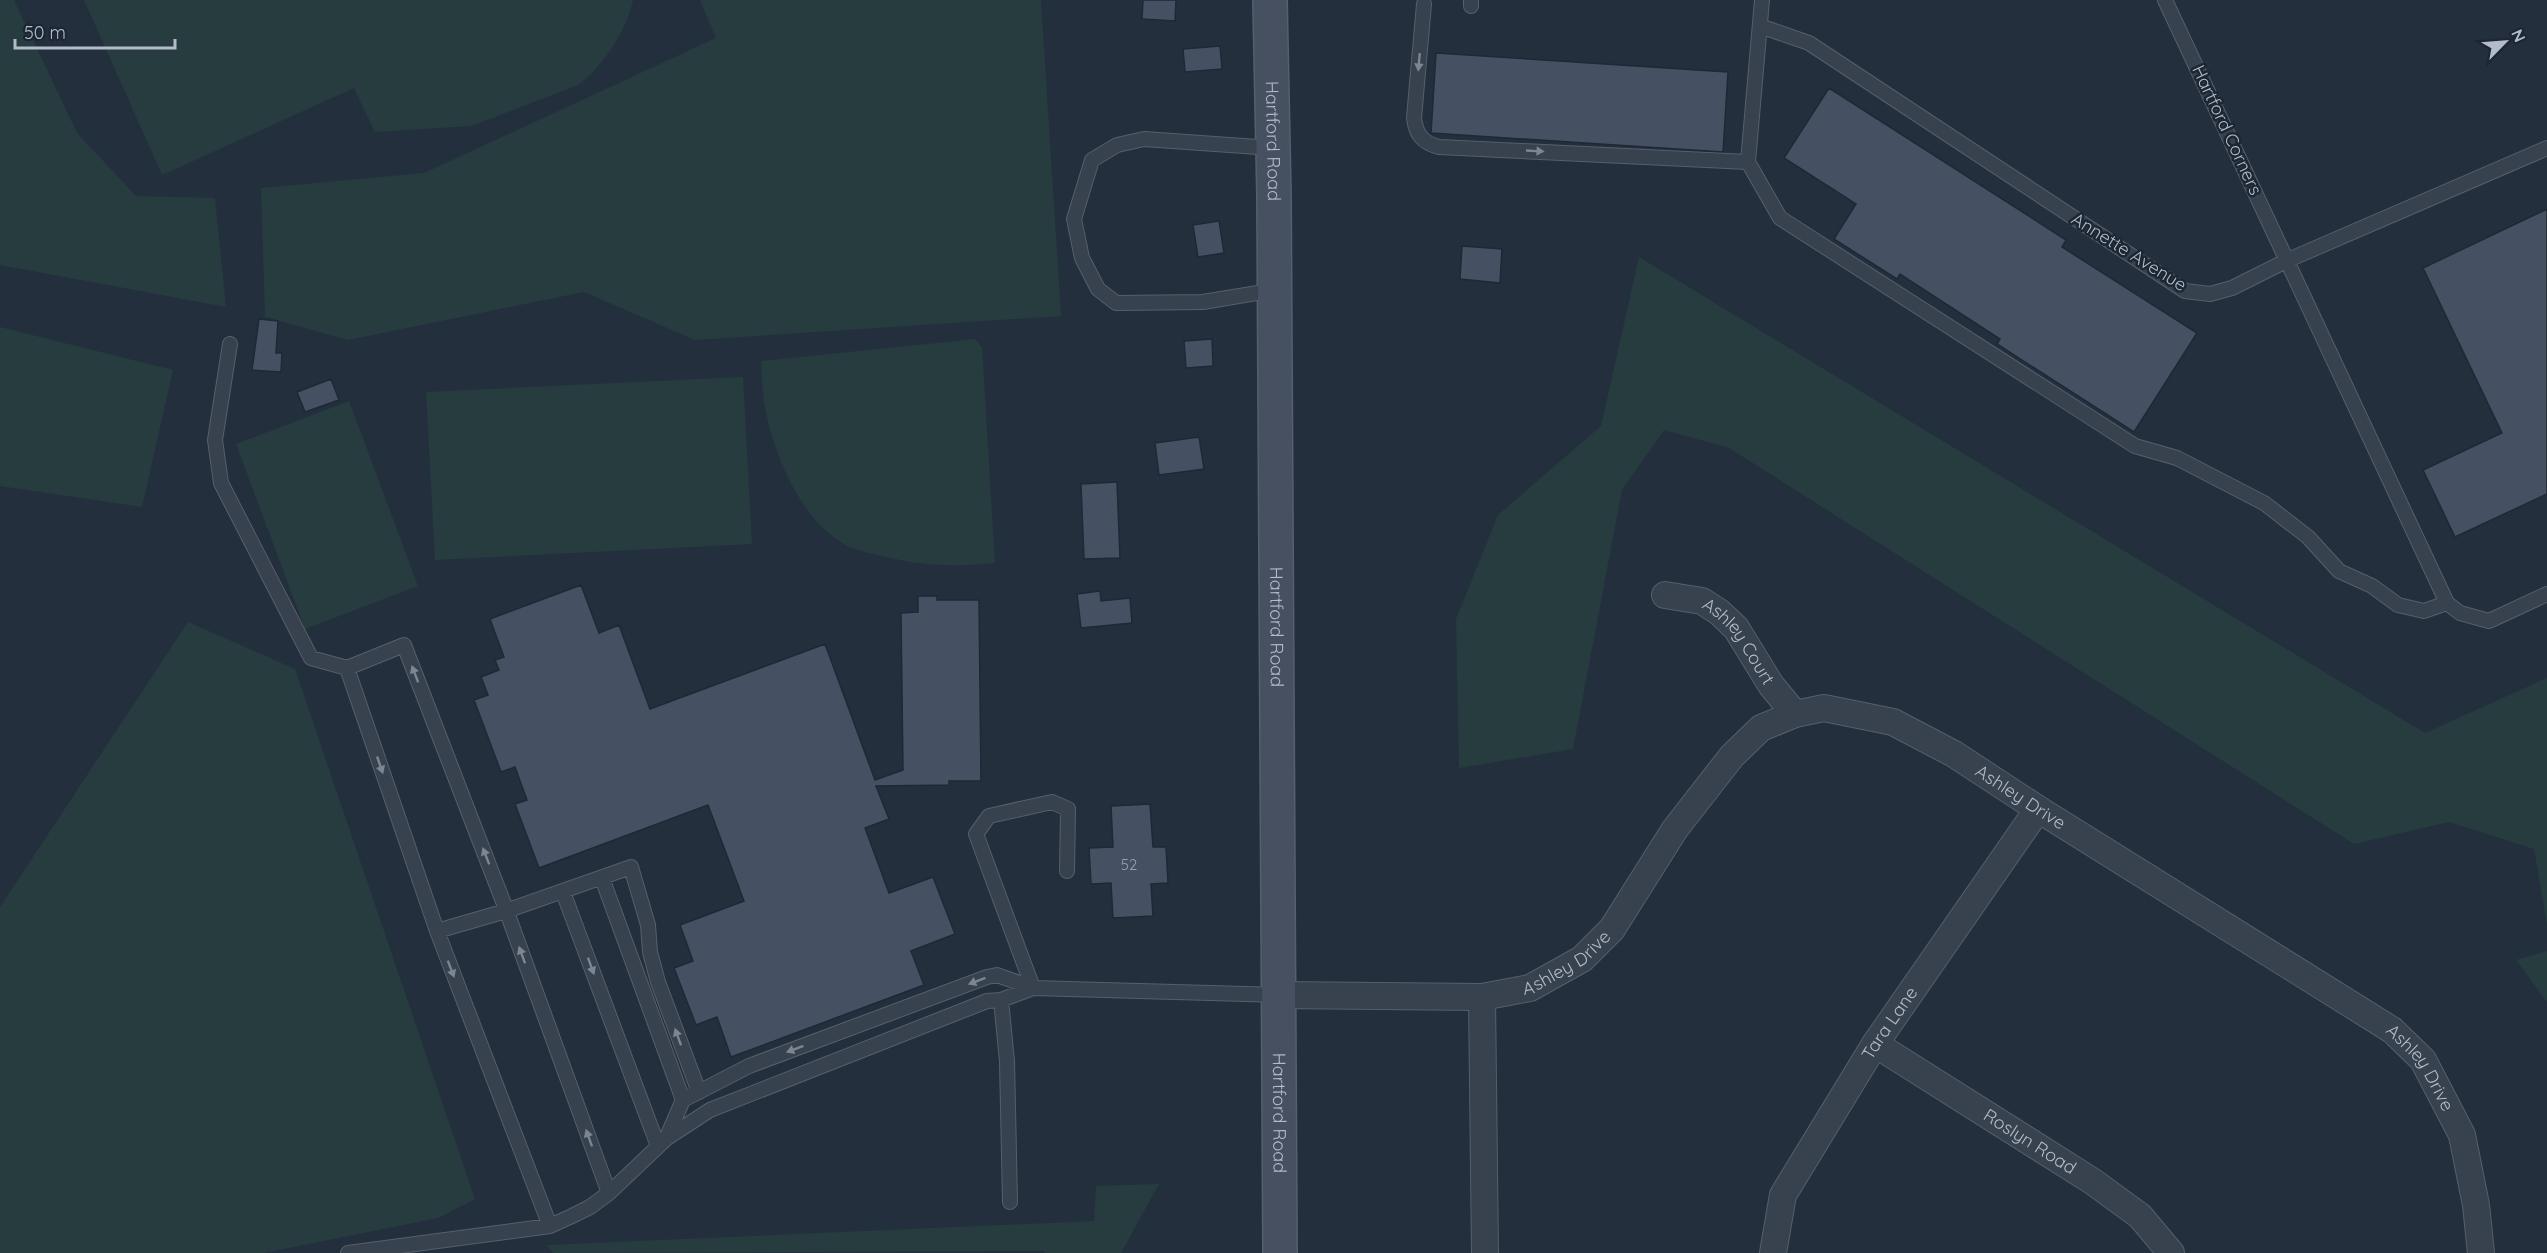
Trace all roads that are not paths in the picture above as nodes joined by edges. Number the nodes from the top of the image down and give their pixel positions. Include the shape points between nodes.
1 (1270, 0) edge
2 (1762, 0) edge
3 (2165, 0) edge
4 (1424, 4) dead end
5 (1760, 26) junction
6 (1273, 148) junction
7 (2547, 148) edge
8 (1748, 162) junction
9 (2288, 260) junction
10 (1275, 290) junction
11 (230, 344) dead end
12 (2547, 594) edge
13 (1665, 595) dead end
14 (2446, 603) junction
15 (347, 668) junction
16 (1795, 714) junction
17 (2038, 809) junction
18 (1067, 871) dead end
19 (602, 878) junction
20 (563, 892) junction
21 (506, 911) junction
22 (436, 931) junction
23 (1033, 988) junction
24 (1278, 995) junction
25 (1482, 997) junction
26 (1001, 1000) junction
27 (1875, 1044) junction
28 (699, 1092) junction
29 (683, 1100) junction
30 (662, 1143) junction
31 (609, 1193) junction
32 (1010, 1202) dead end
33 (550, 1226) junction
34 (348, 1253) edge
35 (1280, 1253) edge
36 (1485, 1253) edge
37 (1773, 1253) edge
38 (2171, 1253) edge
39 (2481, 1253) edge

1 - 6 main road, Hartford Road
2 - 5 lane
3 - 9 lane, Hartford Corners
4 -> 8 lane via 1414,118 1416,132 1427,144
5 - 8 lane
5 - 9 lane, Annette Avenue via 1809,43 2185,291 2210,294 2232,288
6 - 10 main road, Hartford Road
6 - 10 lane via 1144,139 1117,145 1092,160 1074,219 1082,258 1098,289 1116,303 1203,302
7 - 9 lane, Annette Avenue
8 - 14 lane via 1780,218 2135,446 2177,458 2264,503 2308,537 2339,571 2372,586 2398,605 2424,611
9 - 14 lane, Hartford Corners
10 - 24 main road, Hartford Road
11 - 15 lane via 215,440 221,483 311,658
12 - 14 lane via 2489,621 2460,613
13 - 16 street, Ashley Court via 1702,601 1719,612 1736,628 1771,685
21 -> 15 lane via 404,645
15 -> 22 lane
16 - 17 street, Ashley Drive via 1824,708 1893,722 1954,754
16 - 25 street, Ashley Drive via 1761,728 1732,756 1675,829 1612,929 1582,959 1530,988
17 - 27 street, Tara Lane
17 - 39 street, Ashley Drive via 2392,1030 2423,1060 2462,1135
18 - 23 lane via 1068,809 1052,801 989,816 976,834
19 - 20 lane
28 -> 19 lane via 658,982 632,867
19 - 29 lane
20 - 21 lane
20 -> 30 lane
21 - 22 lane
31 -> 21 lane
22 -> 33 lane
23 - 24 lane
23 - 26 lane
23 -> 28 lane via 997,975 987,977 749,1066
24 - 25 street, Ashley Drive
24 - 35 main road, Hartford Road
25 - 36 street
26 - 30 lane via 987,1001 710,1110
26 - 32 lane via 1007,1061
27 - 37 street, Tara Lane via 1783,1195
27 - 38 street, Roslyn Road via 2092,1181 2140,1216
28 - 29 lane
29 - 30 lane
30 - 31 lane
31 - 33 lane
33 - 34 lane

